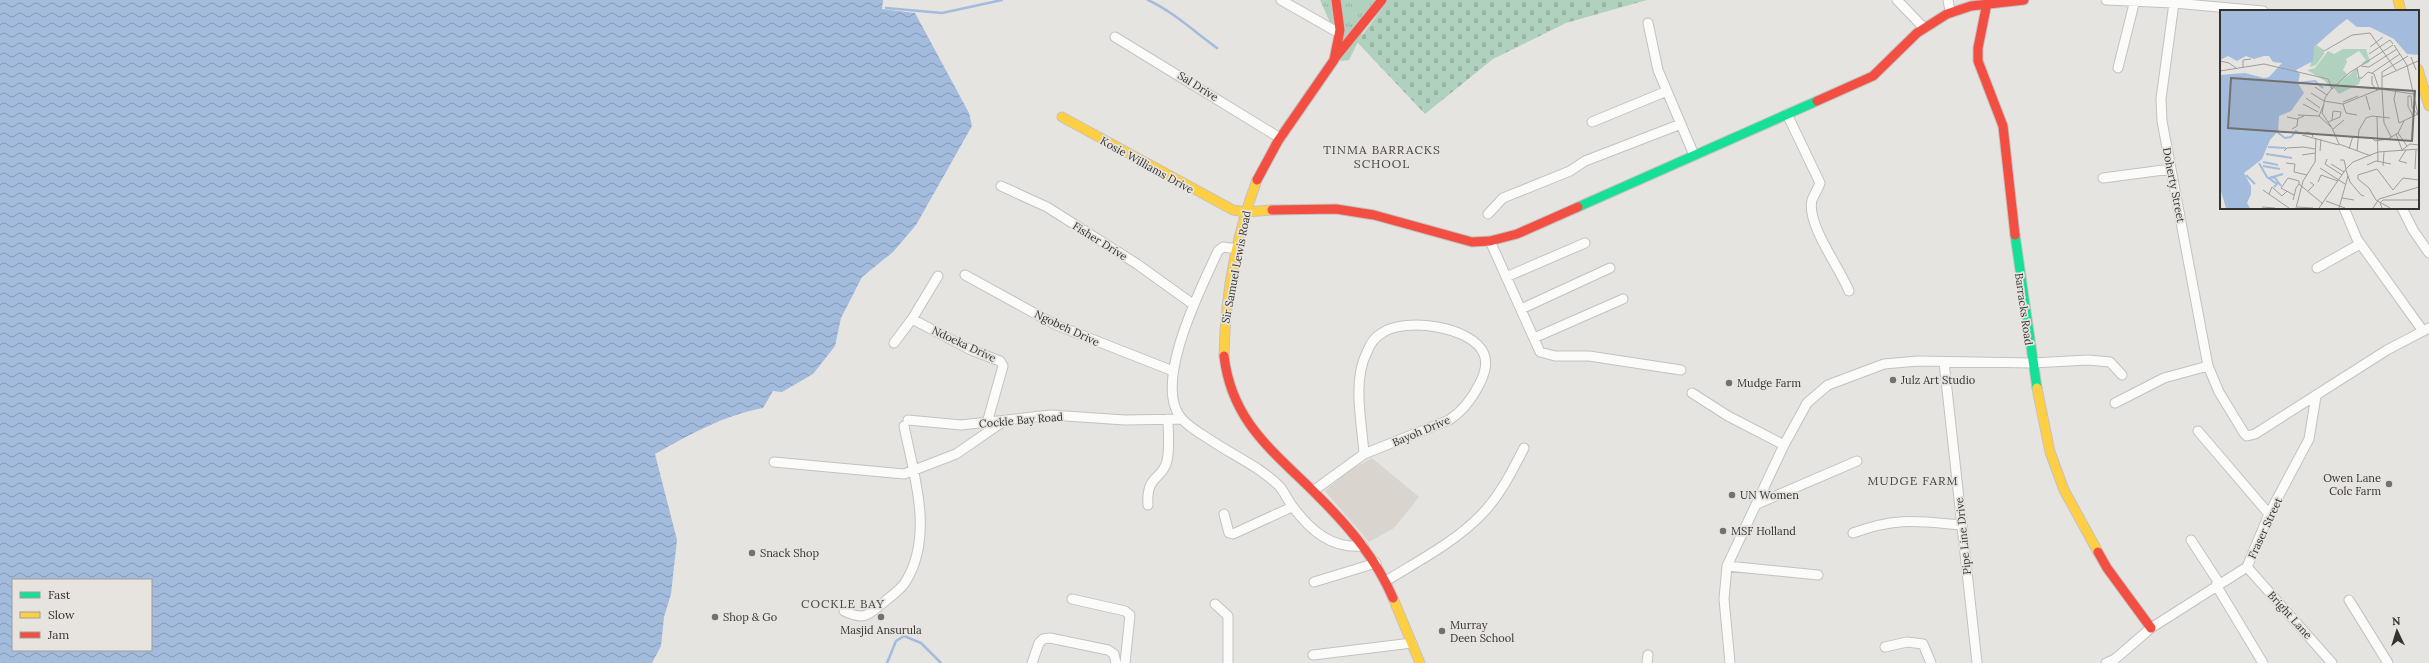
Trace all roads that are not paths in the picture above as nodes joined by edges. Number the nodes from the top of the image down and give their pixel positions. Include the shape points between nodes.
1 (1281, 0) edge
2 (1336, 0) edge
3 (1382, 0) edge
4 (1897, 0) edge
5 (1948, 0) edge
6 (2024, 0) edge
7 (2106, 0) edge
8 (2398, 0) edge
9 (2135, 1) edge
10 (1993, 2) edge
11 (2174, 3) junction
12 (2236, 4) edge
13 (2250, 10) edge
14 (2401, 10) edge
15 (1950, 12) junction
16 (1340, 21) junction
17 (1648, 23) dead end
18 (1923, 27) junction
19 (1360, 28) junction
20 (1339, 32) junction
21 (1115, 37) dead end
22 (1334, 59) junction
23 (2118, 68) dead end
24 (2419, 71) edge
25 (2427, 88) edge
26 (1667, 91) junction
27 (2429, 106) edge
28 (1787, 114) junction
29 (1062, 117) dead end
30 (1592, 122) dead end
31 (1681, 124) junction
32 (1280, 138) junction
33 (1694, 156) junction
34 (2171, 169) junction
35 (2103, 178) dead end
36 (1001, 186) dead end
37 (2344, 209) edge
38 (2402, 209) edge
39 (1246, 212) junction
40 (1488, 214) dead end
41 (1490, 241) junction
42 (1586, 243) dead end
43 (2360, 244) junction
44 (1238, 249) junction
45 (2429, 253) edge
46 (1610, 268) dead end
47 (2317, 268) dead end
48 (965, 275) dead end
49 (938, 276) dead end
50 (1506, 277) junction
51 (1849, 292) dead end
52 (1623, 299) dead end
53 (1194, 305) junction
54 (1521, 309) junction
55 (912, 319) junction
56 (2426, 329) edge
57 (1534, 338) junction
58 (894, 343) dead end
59 (1944, 362) junction
60 (2032, 363) junction
61 (2208, 366) junction
62 (1681, 370) dead end
63 (1172, 371) junction
64 (2122, 374) dead end
65 (1692, 393) dead end
66 (2316, 396) junction
67 (2115, 403) dead end
68 (1168, 419) junction
69 (1182, 419) junction
70 (1002, 422) junction
71 (987, 423) junction
72 (2198, 431) dead end
73 (1784, 445) junction
74 (1524, 448) dead end
75 (1364, 454) junction
76 (1857, 461) dead end
77 (774, 462) dead end
78 (915, 471) junction
79 (1313, 491) junction
80 (1757, 504) junction
81 (1148, 505) dead end
82 (1292, 507) junction
83 (1224, 514) dead end
84 (2269, 514) junction
85 (1961, 525) junction
86 (1853, 533) dead end
87 (2191, 540) dead end
88 (1363, 546) junction
89 (1376, 563) junction
90 (1727, 566) junction
91 (2247, 566) junction
92 (1818, 575) dead end
93 (1386, 581) junction
94 (1314, 582) dead end
95 (2217, 584) junction
96 (1072, 599) dead end
97 (2349, 600) dead end
98 (1215, 604) dead end
99 (844, 611) dead end
100 (2151, 628) junction
101 (1412, 642) junction
102 (1885, 647) dead end
103 (1314, 655) dead end
104 (2117, 661) edge
105 (1032, 663) edge
106 (1116, 663) edge
107 (1125, 663) edge
108 (1228, 663) edge
109 (1420, 663) edge
110 (1730, 663) edge
111 (1931, 663) edge
112 (1977, 663) edge
113 (2106, 663) edge
114 (2263, 663) edge
115 (2332, 663) edge
116 (2388, 663) edge

1 - 20 street
2 - 16 street, Sir Samuel Lewis Road
3 - 19 street
4 - 18 street
5 - 15 street
6 - 10 street
7 - 9 street
8 - 14 street
9 - 11 street
9 - 23 street
10 - 15 street
10 - 60 street, Barracks Road via 1978,48 1978,61 2003,126
11 - 12 street
11 - 34 street, Doherty Street via 2161,99 2162,121
12 - 13 street
15 - 18 street
16 - 19 street via 1349,27
16 - 20 street, Sir Samuel Lewis Road
17 - 26 street via 1658,70
18 - 28 street via 1889,64 1873,76
19 - 22 street
20 - 22 street, Sir Samuel Lewis Road
21 - 32 street, Sal Drive
22 - 32 street, Sir Samuel Lewis Road
24 - 25 street
25 - 27 street
26 - 30 street
26 - 31 street
28 - 33 street
28 - 51 street via 1820,183 1812,202 1814,224 1842,273
29 - 39 street, Kosie Williams Drive via 1233,210
31 - 33 street
31 - 40 street via 1585,161 1570,170 1503,198
32 - 39 street, Sir Samuel Lewis Road via 1257,179
33 - 41 street via 1517,234
34 - 35 street
34 - 61 street, Doherty Street
36 - 53 street, Fisher Drive via 1047,207 1137,264
37 - 43 street
38 - 45 street
39 - 41 street via 1292,208 1336,209 1374,215 1457,239 1472,242
39 - 44 street, Sir Samuel Lewis Road
41 - 50 street
42 - 50 street
43 - 47 street
43 - 56 street
44 - 53 street via 1223,247 1218,251
44 - 79 street, Sir Samuel Lewis Road via 1226,306 1224,332 1227,379 1248,423
46 - 54 street
48 - 63 street, Ngobeh Drive via 1056,325
49 - 55 street
50 - 54 street
52 - 57 street
53 - 63 street
54 - 57 street
55 - 58 street
55 - 71 street, Ndoeka Drive via 971,350 1000,361 1004,366
56 - 66 street, Doherty Street via 2387,350
57 - 62 street via 1540,352 1555,356 1589,356
59 - 60 street
59 - 73 street via 1884,364 1828,386 1807,403
59 - 85 street, Pipe Line Drive
60 - 64 street via 2088,360 2110,362
60 - 100 street, Barracks Road via 2050,452 2064,490 2107,568
61 - 66 street, Doherty Street via 2227,407 2247,436 2255,434
61 - 67 street via 2164,378
63 - 69 street via 1174,400
65 - 73 street via 1728,416
66 - 84 street, Fraser Street via 2309,439
68 - 69 street, Cockle Bay Road
68 - 70 street, Cockle Bay Road via 1125,420 1052,415
68 - 81 street via 1167,462 1147,490
69 - 82 street via 1271,479 1281,488
70 - 71 street, Cockle Bay Road
70 - 78 street via 956,454
71 - 78 street, Cockle Bay Road via 906,423
72 - 84 street
73 - 80 street
74 - 93 street via 1497,495 1482,515 1441,547
75 - 75 street, Bayoh Drive via 1360,386 1362,366 1366,353 1378,336 1396,327 1436,327 1460,333 1480,347 1485,360 1483,375 1462,412 1449,420
75 - 79 street, Bayoh Drive
76 - 80 street
77 - 78 street via 904,474
78 - 99 street via 919,541 906,583 867,616 854,616
79 - 88 street, Sir Samuel Lewis Road
80 - 90 street
82 - 83 street via 1233,534 1229,534
82 - 88 street via 1319,534 1332,542 1341,546
84 - 91 street, Fraser Street
85 - 86 street via 1908,520 1889,522
85 - 112 street, Pipe Line Drive
87 - 95 street
88 - 89 street, Sir Samuel Lewis Road
89 - 93 street, Sir Samuel Lewis Road
89 - 94 street
90 - 92 street
90 - 110 street via 1724,599
91 - 95 street, Fraser Street
91 - 115 street, Bright Lane
93 - 101 street, Sir Samuel Lewis Road
95 - 100 street, Fraser Street
95 - 114 street
96 - 107 street via 1125,611 1130,616
97 - 116 street
98 - 108 street via 1228,616
100 - 104 street, Fraser Street
101 - 103 street
101 - 109 street, Sir Samuel Lewis Road
102 - 111 street via 1907,642 1923,644
104 - 113 street, Fraser Street
105 - 106 street via 1039,643 1050,638 1108,650 1114,654

